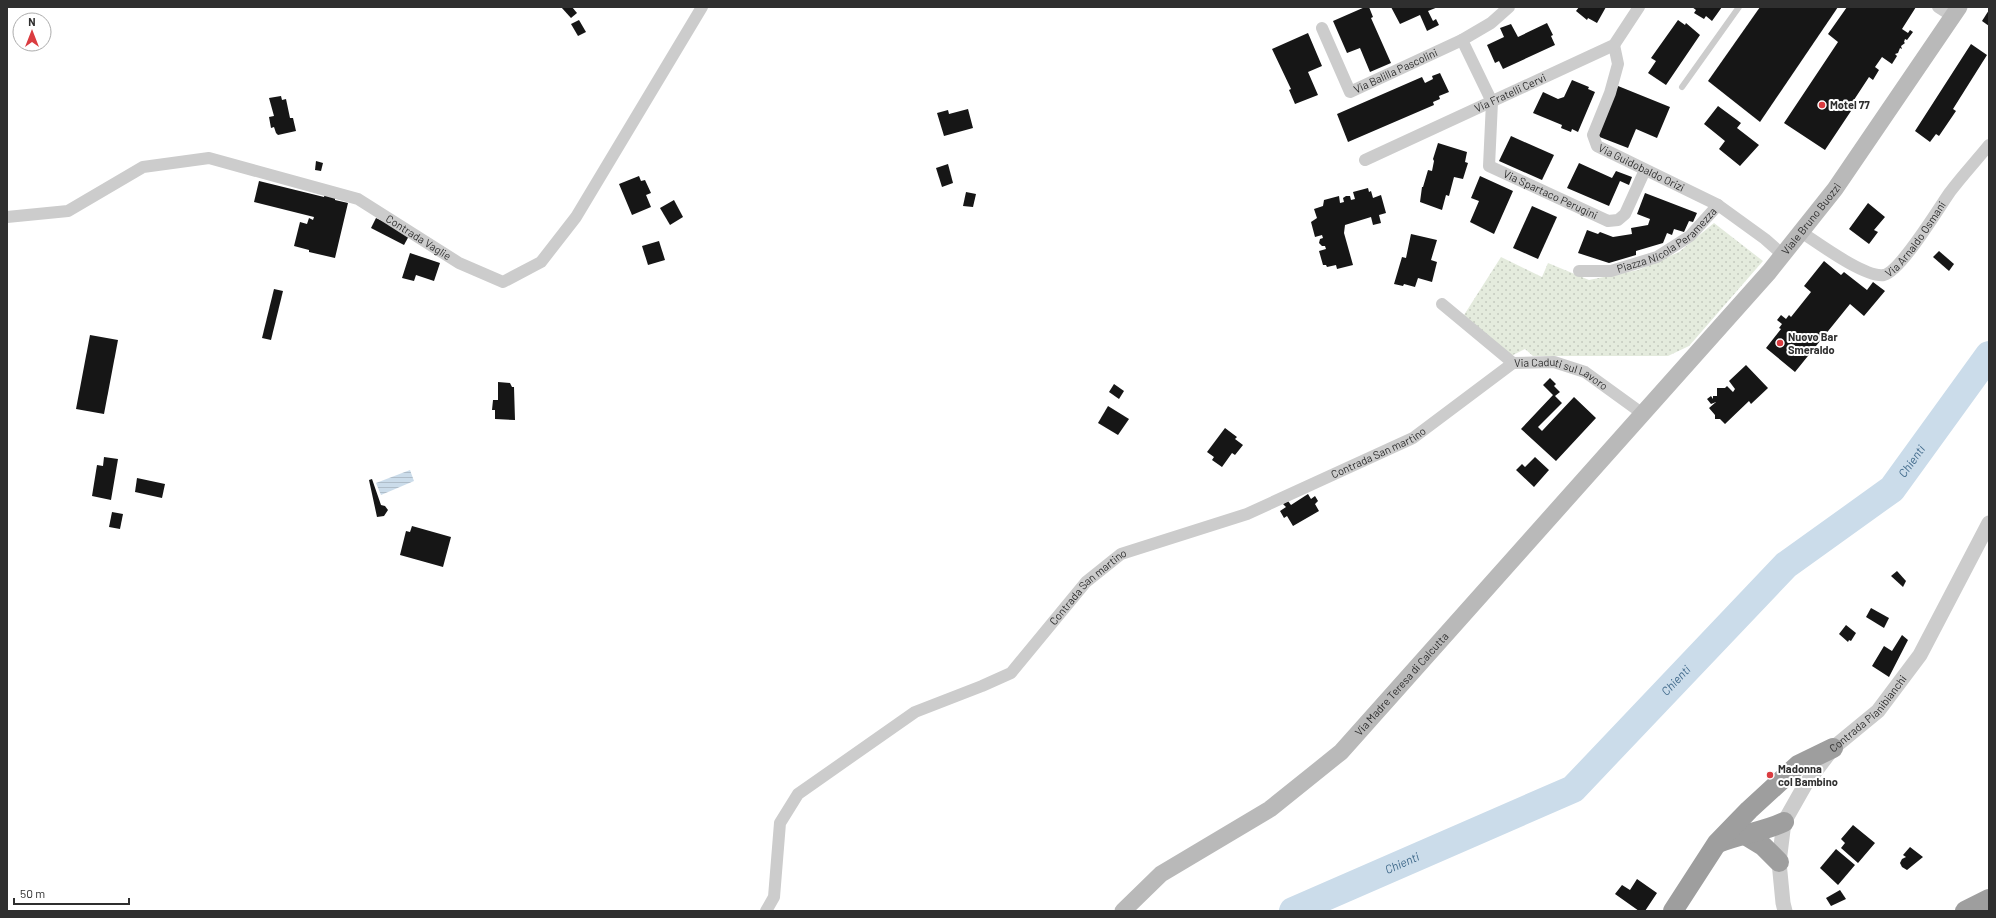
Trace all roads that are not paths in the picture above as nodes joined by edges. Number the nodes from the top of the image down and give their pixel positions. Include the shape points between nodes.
1 (702, 7) edge
2 (1509, 7) edge
3 (1639, 7) edge
4 (1738, 7) edge
5 (1938, 7) edge
6 (1956, 12) edge
7 (1322, 28) dead end
8 (1462, 40) junction
9 (1614, 45) junction
10 (1682, 87) dead end
11 (1492, 102) junction
12 (1989, 145) edge
13 (1365, 160) dead end
14 (1645, 170) junction
15 (1718, 205) junction
16 (7, 217) edge
17 (1801, 232) junction
18 (1783, 255) junction
19 (1579, 271) dead end
20 (1442, 304) dead end
21 (1514, 363) junction
22 (1643, 414) junction
23 (1989, 523) edge
24 (1833, 748) junction
25 (1749, 810) junction
26 (1784, 822) junction
27 (1745, 835) junction
28 (1717, 844) junction
29 (1779, 862) junction
30 (1989, 899) edge
31 (766, 911) edge
32 (1124, 911) edge
33 (1673, 911) edge
34 (1785, 911) edge
35 (1965, 911) edge

1 - 16 street, Contrada Vaglie via 576,217 541,262 503,282 459,263 358,199 209,158 143,167 68,211
2 - 8 street, Via Balilla Pascolini via 1491,23
3 - 9 street
4 - 10 lane
5 - 6 street
6 - 17 main road, Viale Bruno Buozzi via 1835,189
7 - 8 street, Via Balilla Pascolini via 1350,92
8 - 11 street
9 - 11 street, Via Fratelli Cervi
9 - 14 street, Via Guidobaldo Orizi via 1618,64 1610,93 1593,135 1597,146
11 - 13 street, Via Fratelli Cervi
11 - 14 street, Via Spartaco Perugini via 1489,166 1608,221 1618,220 1625,214
12 - 17 street, Via Arnaldo Osmani via 1951,191 1894,270 1883,275 1861,270
14 - 15 street, Via Guidobaldo Orizi
15 - 18 street, Piazza Nicola Peramezza
15 - 19 street, Piazza Nicola Peramezza via 1690,236 1657,257 1611,271
17 - 18 main road, Viale Bruno Buozzi
18 - 22 main road, Viale Bruno Buozzi
20 - 21 street, Via Caduti sul Lavoro
21 - 22 street, Via Caduti sul Lavoro via 1554,362 1585,372
21 - 31 street, Contrada San martino via 1413,438 1247,514 1121,554 1086,582 1011,673 915,712 798,794 780,823 774,897
22 - 32 main road, Via Madre Teresa di Calcutta via 1341,752 1270,809 1161,874
23 - 24 street, Contrada Pianibianchi via 1920,654 1878,711
24 - 25 highway via 1798,765
24 - 26 street, Contrada Pianibianchi via 1805,785
25 - 26 highway via 1766,810
25 - 28 highway
26 - 27 highway
26 - 29 street, Contrada Pianibianchi
27 - 28 highway
27 - 29 highway via 1763,846
28 - 33 highway
29 - 34 street, Contrada Pianibianchi
30 - 35 highway

